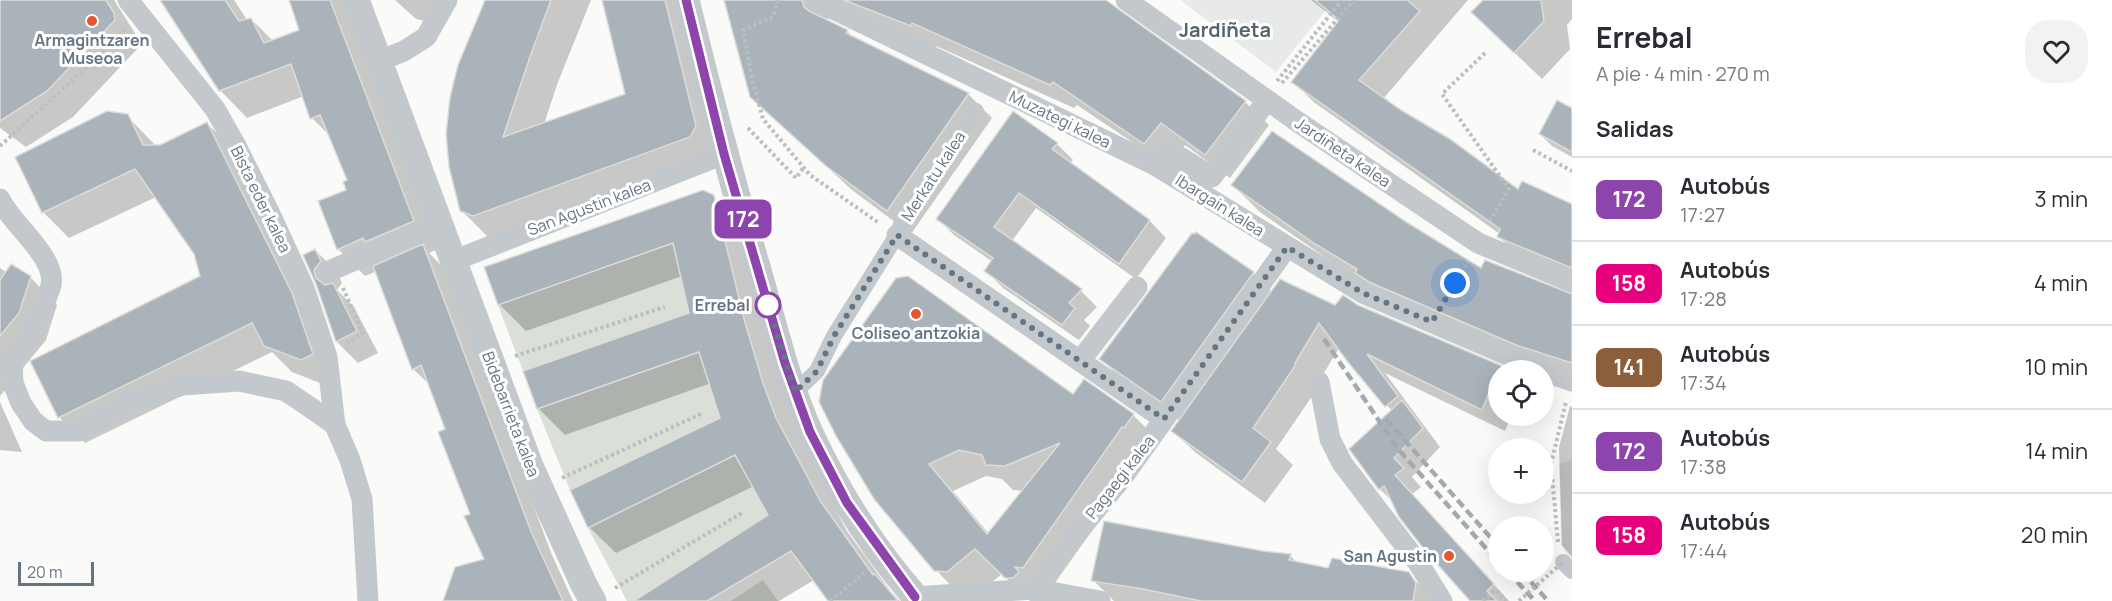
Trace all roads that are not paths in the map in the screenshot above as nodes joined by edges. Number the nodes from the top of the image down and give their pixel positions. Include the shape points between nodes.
1 (356, 0) edge
2 (447, 0) edge
3 (686, 0) edge
4 (815, 0) edge
5 (1126, 0) edge
6 (133, 7) edge
7 (379, 61) junction
8 (1265, 99) junction
9 (976, 111) dead end
10 (724, 154) junction
11 (1155, 165) junction
12 (0, 199) edge
13 (440, 223) junction
14 (897, 235) junction
15 (1287, 247) junction
16 (453, 261) junction
17 (327, 272) dead end
18 (1572, 282) edge
19 (1137, 287) dead end
20 (1518, 360) edge
21 (1080, 361) junction
22 (6, 364) edge
23 (1554, 375) edge
24 (1572, 381) edge
25 (1319, 382) dead end
26 (795, 392) junction
27 (1164, 419) junction
28 (335, 425) junction
29 (1044, 590) junction
30 (600, 597) edge
31 (917, 599) edge
32 (368, 601) edge
33 (1100, 601) edge
34 (1442, 601) edge

1 - 7 street, Bidebarrieta kalea
2 - 7 street via 426,37
3 - 10 street
4 - 11 street, Muzategi kalea
5 - 8 street, Jardiñeta kalea
6 - 28 street, Bista eder kalea via 215,109 267,207 304,288 327,357
7 - 13 street, Bidebarrieta kalea
8 - 11 street via 1212,177 1167,149
8 - 18 street, Jardiñeta kalea via 1481,237
9 - 14 street, Merkatu kalea via 907,210
10 - 16 street, San Agustin kalea
10 - 26 street
11 - 15 street, Ibargain kalea
12 - 22 street via 38,249 52,283 28,338
13 - 16 street, Bidebarrieta kalea
13 - 17 street
14 - 21 street
14 - 26 street, Merkatu kalea via 834,336 817,371
15 - 20 street, Ibargain kalea via 1363,293
15 - 27 street, Pagaegi kalea
16 - 30 street, Bidebarrieta kalea via 530,466
19 - 21 street
21 - 27 street
22 - 28 street via 21,403 33,421 46,431 79,431 134,400 183,385 239,381 286,391
23 - 24 street, Ibargain kalea
25 - 34 street via 1330,439 1342,464 1419,564
26 - 31 street via 810,432 847,503
27 - 29 street, Pagaegi kalea via 1076,534
28 - 32 street, Bista eder kalea via 362,499
29 - 31 street
29 - 33 street

